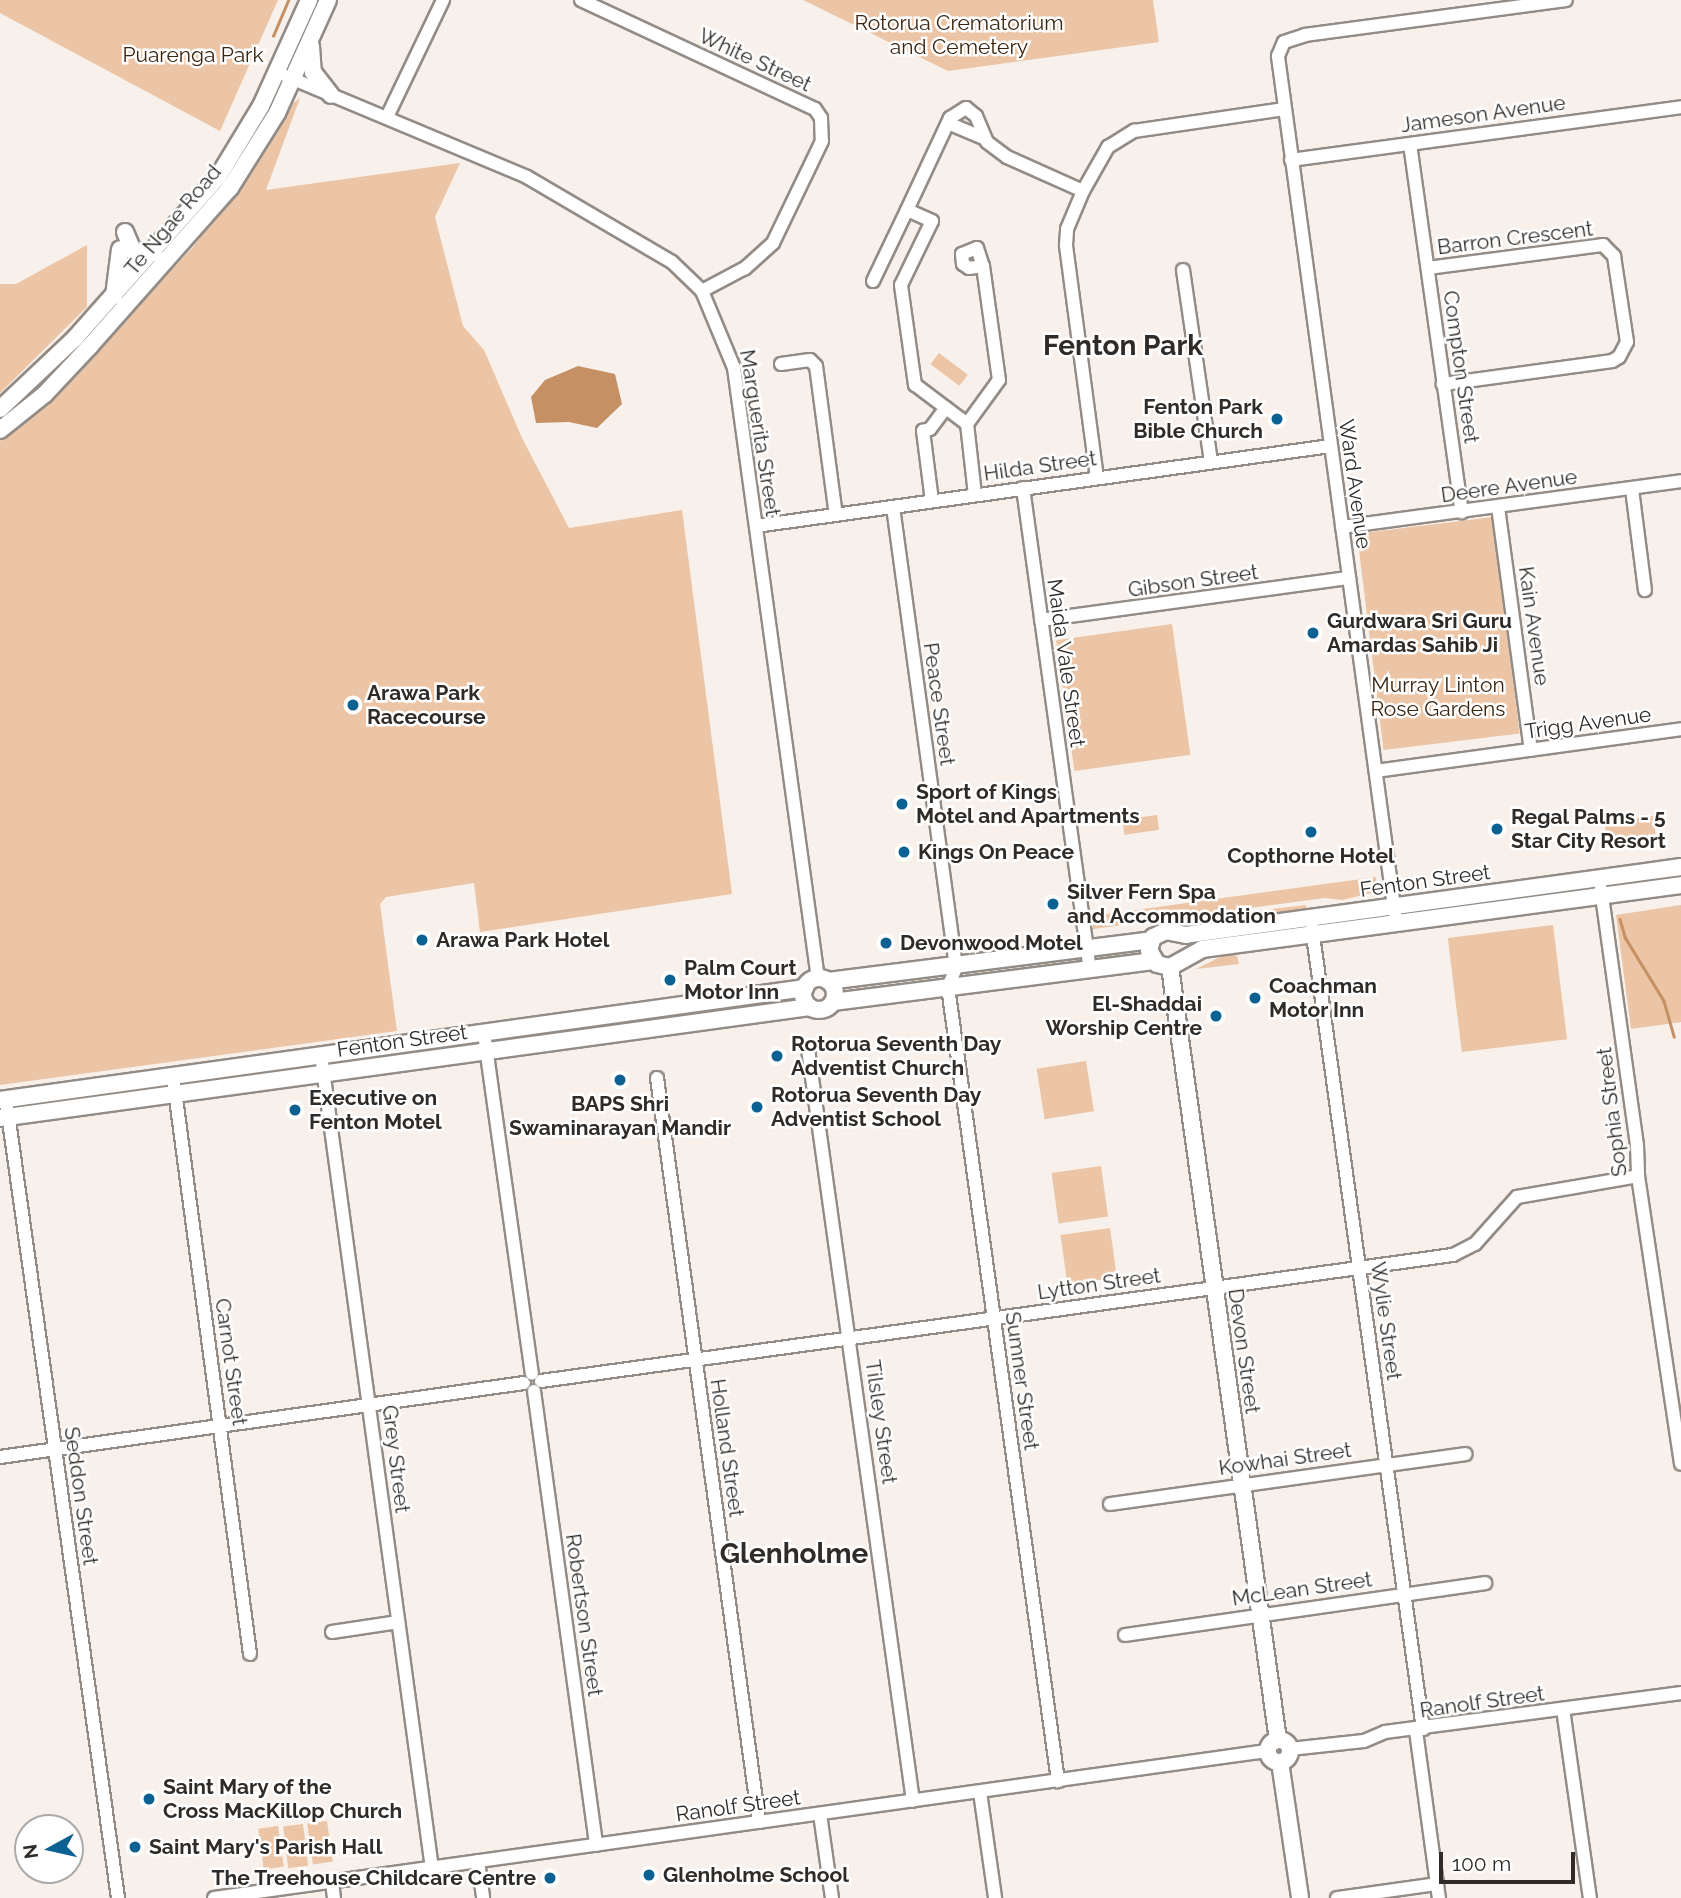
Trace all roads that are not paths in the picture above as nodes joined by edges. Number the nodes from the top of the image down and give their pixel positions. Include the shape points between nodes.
1 (309, 0) edge
2 (328, 0) edge
3 (443, 0) edge
4 (582, 0) edge
5 (1566, 0) edge
6 (312, 36) junction
7 (277, 73) junction
8 (293, 79) junction
9 (331, 95) junction
10 (1681, 107) edge
11 (1284, 109) junction
12 (387, 117) junction
13 (948, 123) junction
14 (984, 138) junction
15 (1410, 144) junction
16 (1291, 160) junction
17 (1083, 191) junction
18 (907, 210) junction
19 (125, 232) dead end
20 (120, 248) dead end
21 (153, 253) junction
22 (983, 266) dead end
23 (1428, 268) junction
24 (1183, 270) dead end
25 (873, 281) dead end
26 (702, 290) junction
27 (114, 296) junction
28 (781, 364) dead end
29 (1443, 384) junction
30 (946, 408) junction
31 (0, 409) edge
32 (967, 424) junction
33 (0, 430) edge
34 (1331, 446) junction
35 (1211, 462) junction
36 (1097, 478) junction
37 (1681, 481) edge
38 (1023, 488) junction
39 (1632, 489) junction
40 (975, 495) junction
41 (932, 501) junction
42 (1498, 507) junction
43 (893, 508) junction
44 (1462, 512) junction
45 (836, 515) junction
46 (756, 526) junction
47 (1342, 527) junction
48 (1349, 578) junction
49 (1645, 590) dead end
50 (1041, 621) junction
51 (1681, 729) edge
52 (1531, 750) junction
53 (1376, 771) junction
54 (1681, 867) edge
55 (1681, 885) edge
56 (1601, 887) junction
57 (1394, 906) junction
58 (1311, 918) junction
59 (1397, 924) junction
60 (1175, 933) junction
61 (1313, 936) junction
62 (1151, 940) junction
63 (1088, 959) junction
64 (1153, 961) junction
65 (1176, 963) junction
66 (956, 968) junction
67 (817, 983) junction
68 (948, 987) junction
69 (833, 1002) junction
70 (809, 1007) junction
71 (648, 1010) junction
72 (650, 1028) junction
73 (484, 1033) junction
74 (808, 1049) dead end
75 (486, 1051) junction
76 (321, 1055) junction
77 (324, 1073) junction
78 (173, 1076) junction
79 (657, 1078) dead end
80 (175, 1094) junction
81 (3, 1099) edge
82 (4, 1117) edge
83 (1637, 1177) junction
84 (1359, 1268) junction
85 (1214, 1288) junction
86 (994, 1317) junction
87 (849, 1338) junction
88 (695, 1360) junction
89 (533, 1382) junction
90 (369, 1406) junction
91 (220, 1426) junction
92 (55, 1449) junction
93 (1466, 1454) dead end
94 (0, 1457) edge
95 (1681, 1464) edge
96 (1386, 1465) junction
97 (1241, 1485) junction
98 (1110, 1504) dead end
99 (1485, 1583) dead end
100 (1404, 1594) junction
101 (1259, 1614) junction
102 (398, 1622) junction
103 (332, 1632) dead end
104 (1125, 1635) dead end
105 (250, 1654) dead end
106 (1681, 1693) edge
107 (1563, 1709) junction
108 (1419, 1730) junction
109 (1279, 1751) junction
110 (1058, 1781) junction
111 (980, 1792) junction
112 (913, 1801) junction
113 (820, 1814) junction
114 (759, 1822) junction
115 (596, 1845) junction
116 (478, 1861) junction
117 (432, 1868) junction
118 (332, 1882) junction
119 (1437, 1884) junction
120 (118, 1898) edge
121 (214, 1898) edge
122 (334, 1898) edge
123 (483, 1898) edge
124 (832, 1898) edge
125 (995, 1898) edge
126 (1300, 1898) edge
127 (1337, 1898) edge
128 (1439, 1898) edge
129 (1590, 1898) edge

1 - 7 main road, Te Ngae Road
2 - 6 main road, Te Ngae Road
3 - 12 street
4 - 26 street, White Street via 815,109 821,118 822,141 773,243 745,268
5 - 11 street, Ward Avenue via 1289,38 1279,48
6 - 8 main road, Te Ngae Road
6 - 9 main road via 313,72
7 - 8 street, Marguerita Street
7 - 21 main road, Te Ngae Road via 232,158
8 - 9 street, Marguerita Street
8 - 33 main road, Te Ngae Road via 246,165 214,208 45,394
9 - 12 street, Marguerita Street
10 - 15 street, Jameson Avenue
11 - 16 street, Ward Avenue
11 - 17 street via 1134,131 1108,147
12 - 26 street, Marguerita Street via 527,177 672,262
13 - 14 street
13 - 14 street via 956,111 966,108 975,116
13 - 18 street
14 - 17 street via 1007,157
15 - 16 street, Jameson Avenue
15 - 23 street, Compton Street
16 - 34 street, Ward Avenue
17 - 36 street via 1067,229 1066,245
18 - 25 street
18 - 30 street via 932,221 901,285 915,385
19 - 21 main road via 132,251
20 - 27 main road
21 - 27 main road, Te Ngae Road
22 - 32 street via 999,380
23 - 29 street, Compton Street
23 - 29 street, Barron Crescent via 1603,245 1614,256 1627,342 1619,358 1612,361
24 - 35 street
26 - 46 street, Marguerita Street via 734,368
27 - 31 main road, Te Ngae Road
28 - 45 street via 807,360 816,366
29 - 44 street, Compton Street
30 - 32 street
30 - 41 street via 923,431
32 - 40 street
34 - 35 street, Hilda Street
34 - 47 street, Ward Avenue
35 - 36 street, Hilda Street
36 - 38 street, Hilda Street
37 - 39 street, Deere Avenue
38 - 40 street, Hilda Street
38 - 50 street, Maida Vale Street
39 - 42 street, Deere Avenue
39 - 49 street
40 - 41 street, Hilda Street
41 - 43 street, Hilda Street
42 - 44 street, Deere Avenue
42 - 52 street, Kain Avenue
43 - 45 street, Hilda Street
43 - 66 street, Peace Street
44 - 47 street, Deere Avenue
45 - 46 street, Hilda Street
46 - 67 street, Marguerita Street
47 - 48 street, Ward Avenue
48 - 50 street, Gibson Street
48 - 53 street, Ward Avenue
50 - 63 street, Maida Vale Street
51 - 52 street, Trigg Avenue
52 - 53 street, Trigg Avenue
53 - 57 street, Ward Avenue
54 - 56 main road, Fenton Street
55 - 56 main road, Fenton Street
56 - 57 main road, Fenton Street
56 - 59 main road, Fenton Street
56 - 83 street, Sophia Street via 1637,1145
57 - 58 main road, Fenton Street
57 - 59 street, Ward Avenue
58 - 60 main road, Fenton Street
58 - 61 street, Wylie Street
59 - 61 main road, Fenton Street
60 - 62 main road via 1161,932
60 - 65 main road via 1184,946
61 - 65 main road, Fenton Street via 1202,949
61 - 84 street, Wylie Street
62 - 63 main road, Fenton Street
62 - 64 main road
63 - 64 main road, Fenton Street
63 - 66 main road, Fenton Street
63 - 68 main road, Fenton Street
64 - 65 main road
65 - 85 main road, Devon Street
66 - 67 main road, Fenton Street
66 - 68 street
67 - 69 main road via 835,991
67 - 70 main road
67 - 71 main road, Fenton Street
68 - 69 main road, Fenton Street
68 - 86 street, Sumner Street
69 - 70 main road, Fenton Street via 820,1010
70 - 72 main road, Fenton Street
71 - 72 main road
71 - 73 main road, Fenton Street
72 - 75 main road, Fenton Street
73 - 75 street, Robertson Street
73 - 76 main road, Fenton Street
74 - 87 street, Tilsley Street
75 - 77 main road, Fenton Street
75 - 89 street, Robertson Street
76 - 77 street, Grey Street
76 - 78 main road, Fenton Street
77 - 80 main road, Fenton Street
77 - 90 street, Grey Street
78 - 80 street, Carnot Street
78 - 81 main road, Fenton Street
79 - 88 street, Holland Street
80 - 82 main road, Fenton Street
80 - 91 street, Carnot Street
81 - 82 street, Seddon Street
82 - 92 street, Seddon Street
83 - 84 street, Lytton Street via 1525,1194 1503,1209 1481,1238 1460,1253
83 - 95 street, Sophia Street via 1646,1211
84 - 85 street, Lytton Street
84 - 96 street, Wylie Street
85 - 86 street, Lytton Street
85 - 97 main road, Devon Street
86 - 87 street, Lytton Street
86 - 110 street, Sumner Street
87 - 88 street, Lytton Street
87 - 112 street, Tilsley Street
88 - 89 street, Lytton Street
88 - 114 street, Holland Street
89 - 90 street, Lytton Street
89 - 115 street, Robertson Street
90 - 91 street, Lytton Street
90 - 102 street, Grey Street
91 - 92 street, Lytton Street
91 - 105 street, Carnot Street
92 - 94 street, Lytton Street
92 - 120 street, Seddon Street
93 - 96 street, Kowhai Street
96 - 97 street, Kowhai Street
96 - 100 street, Wylie Street
97 - 98 street, Kowhai Street
97 - 101 main road, Devon Street
99 - 100 street, McLean Street
100 - 101 street, McLean Street
100 - 108 street, Wylie Street
101 - 104 street, McLean Street
101 - 109 main road, Devon Street
102 - 103 street
102 - 117 street, Grey Street
106 - 107 street, Ranolf Street
107 - 108 street, Ranolf Street
107 - 129 street
108 - 109 street, Ranolf Street
108 - 119 street, Wylie Street
109 - 110 street, Ranolf Street
109 - 126 main road, Devon Street
110 - 111 street, Ranolf Street
111 - 112 street, Ranolf Street
111 - 125 street
112 - 113 street, Ranolf Street
113 - 114 street, Ranolf Street
113 - 124 street
114 - 115 street, Ranolf Street
115 - 116 street, Ranolf Street
116 - 117 street, Ranolf Street
116 - 123 street
117 - 118 street, Ranolf Street
118 - 121 street, Ranolf Street
118 - 122 street
119 - 127 street
119 - 128 street, Wylie Street

